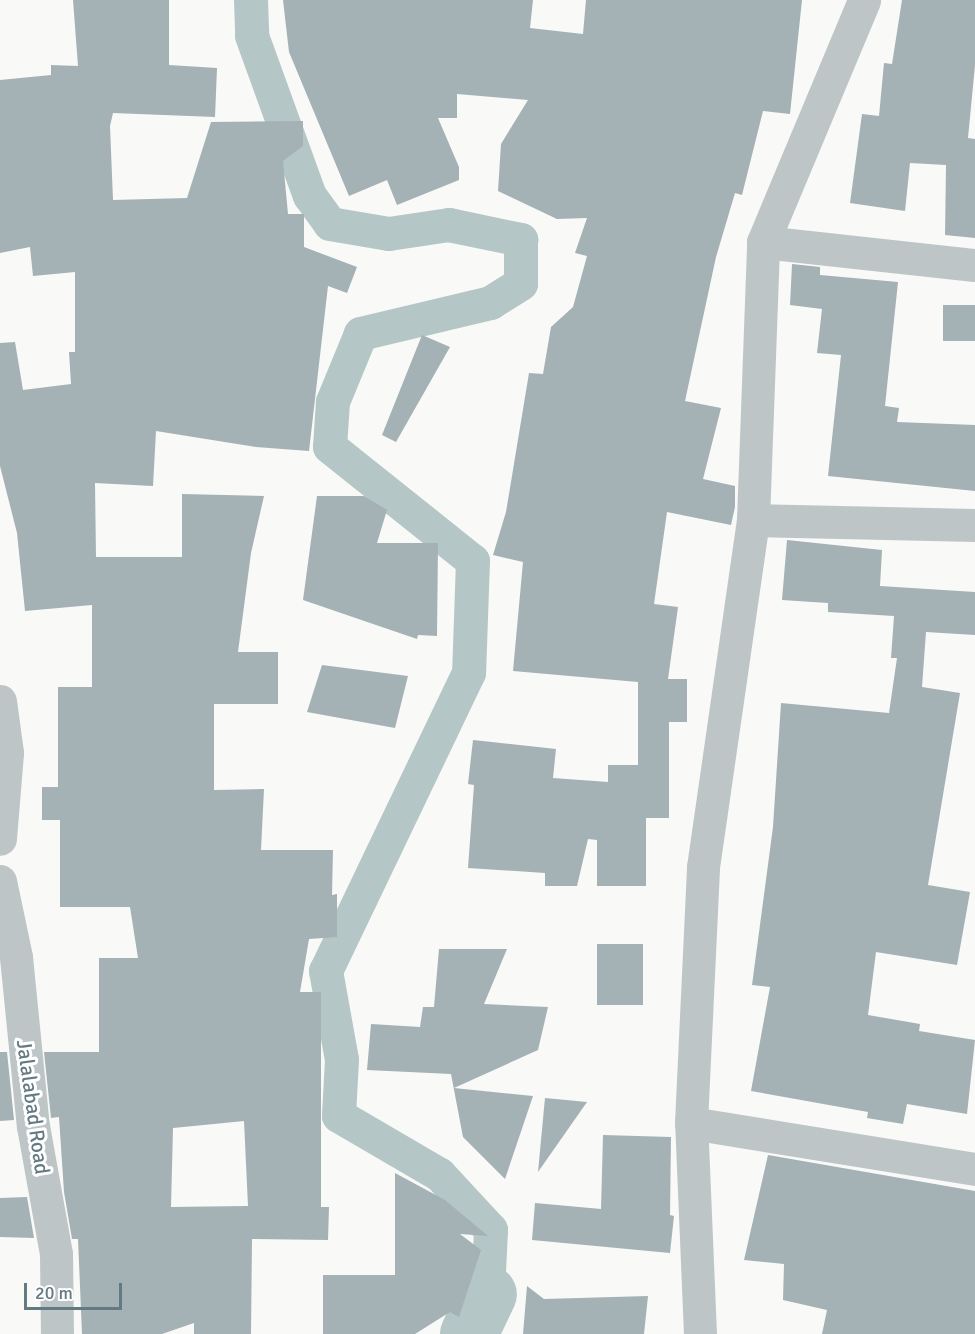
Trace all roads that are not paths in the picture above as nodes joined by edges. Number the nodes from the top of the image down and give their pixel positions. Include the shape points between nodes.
1 (864, 0) edge
2 (763, 242) junction
3 (975, 265) edge
4 (753, 520) junction
5 (975, 525) edge
6 (0, 701) edge
7 (0, 839) edge
8 (0, 881) edge
9 (691, 1123) junction
10 (975, 1169) edge
11 (57, 1334) edge
12 (699, 1334) edge

1 - 2 street
2 - 3 street
2 - 4 street
4 - 5 street
4 - 9 street via 703,867
6 - 7 street via 7,753
8 - 11 street, Jalalabad Road via 16,957 33,1126 56,1254
9 - 10 street
9 - 12 street

